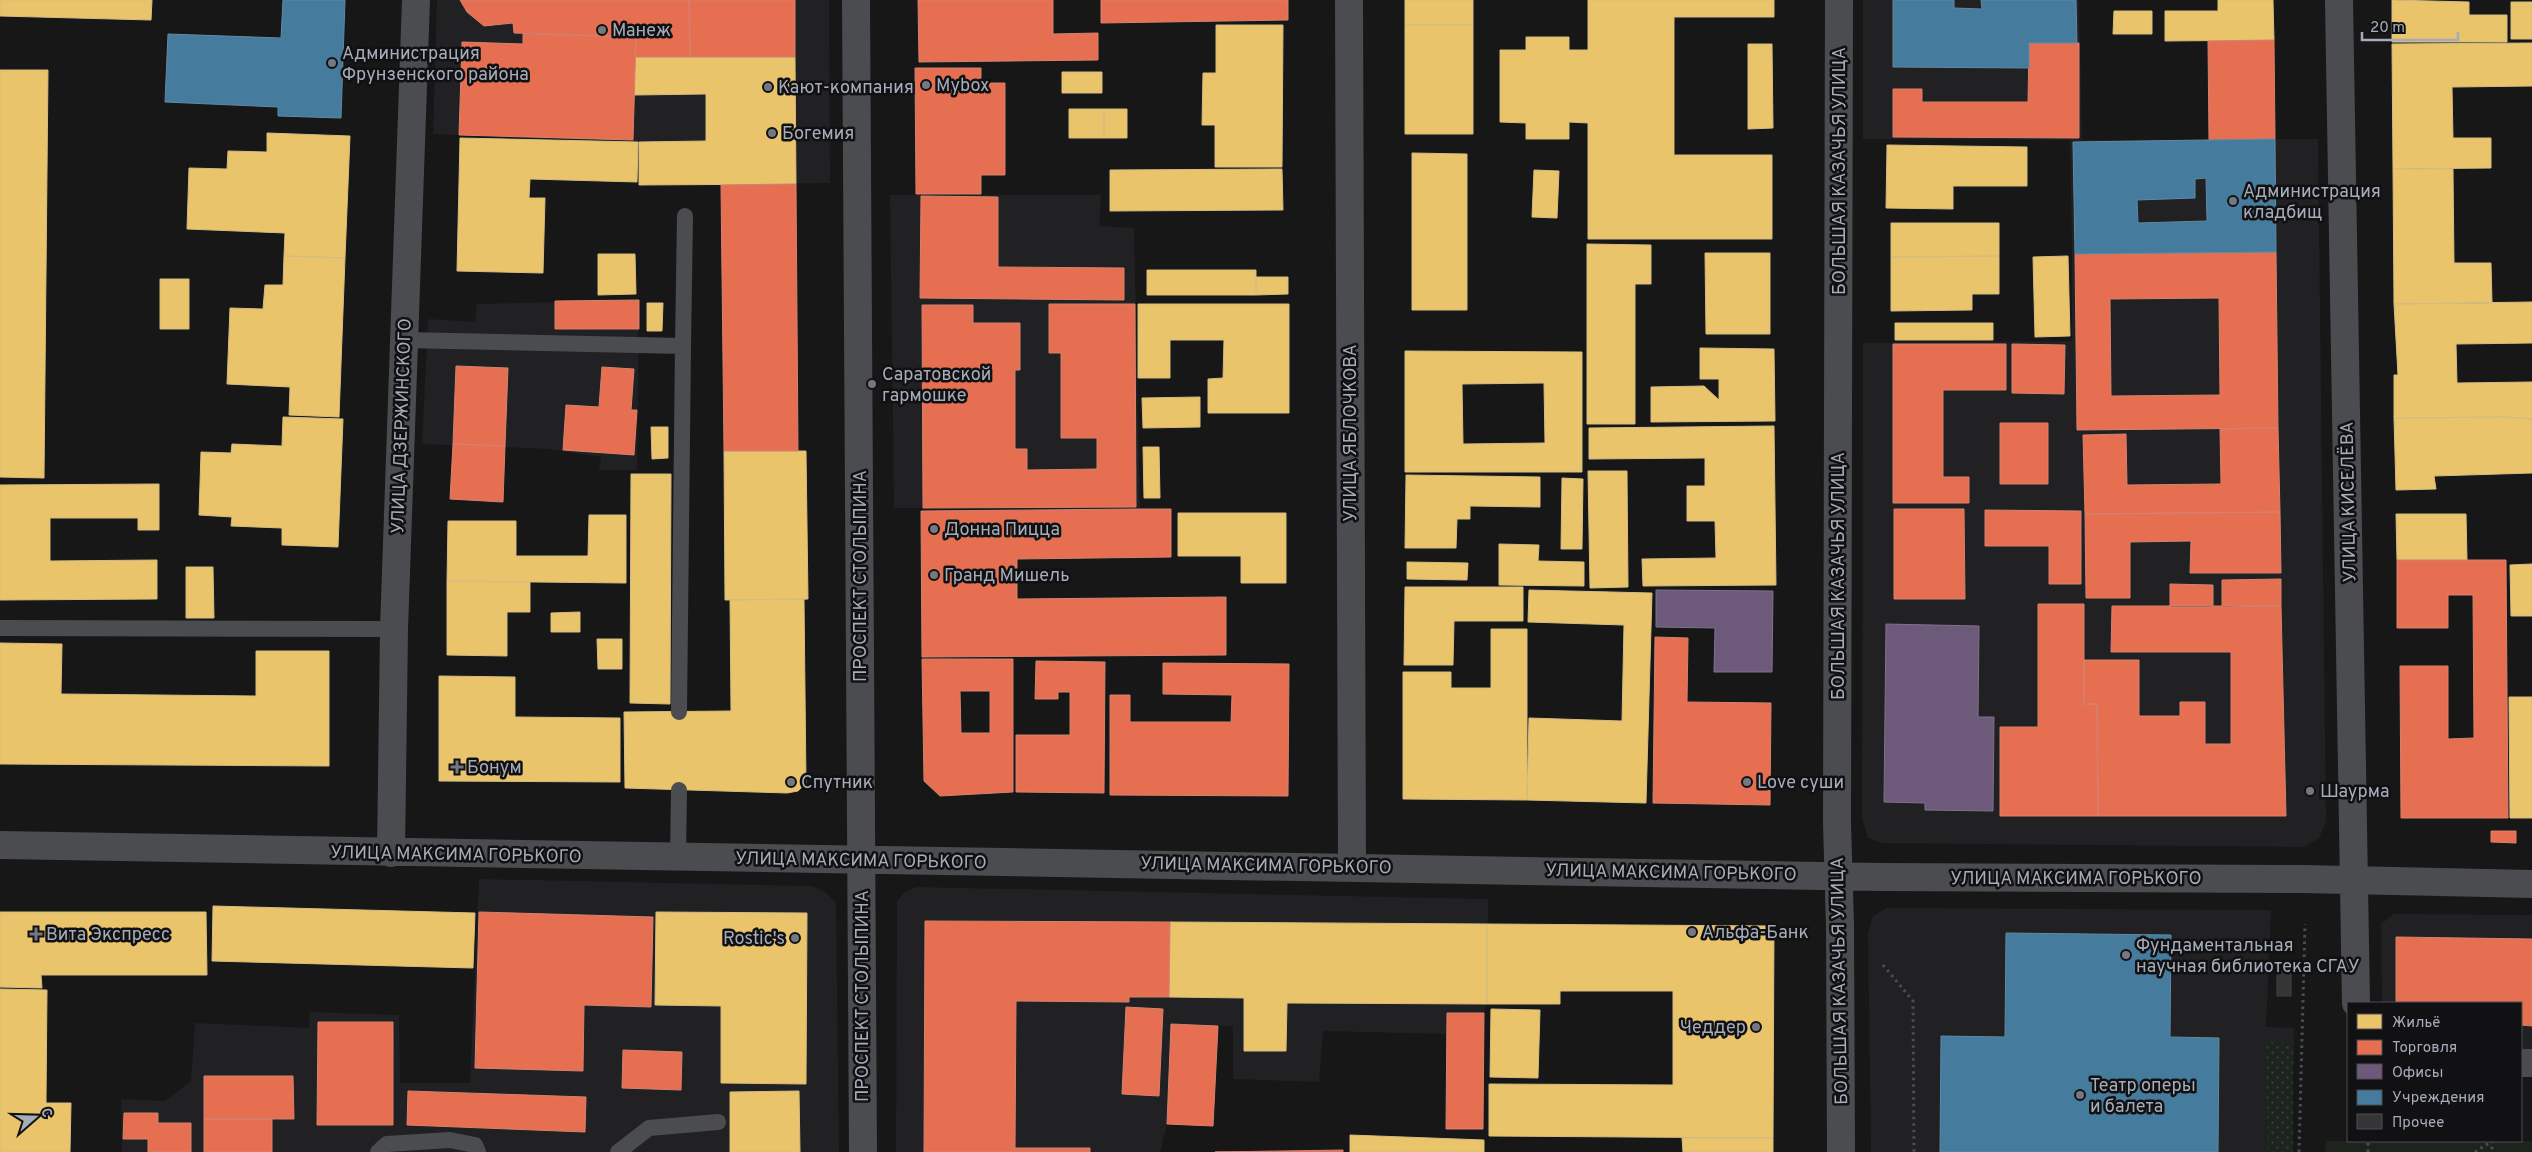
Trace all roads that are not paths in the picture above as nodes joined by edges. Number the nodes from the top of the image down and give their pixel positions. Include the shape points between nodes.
1 (416, 0) edge
2 (856, 0) edge
3 (1349, 0) edge
4 (1839, 0) edge
5 (2338, 0) edge
6 (685, 216) dead end
7 (405, 340) junction
8 (684, 346) junction
9 (0, 628) edge
10 (394, 630) junction
11 (679, 712) dead end
12 (679, 790) dead end
13 (0, 845) edge
14 (391, 853) junction
15 (678, 857) junction
16 (862, 860) junction
17 (1352, 866) junction
18 (1839, 875) junction
19 (2354, 880) junction
20 (2532, 884) edge
21 (2356, 1002) edge
22 (718, 1122) dead end
23 (378, 1152) edge
24 (478, 1152) edge
25 (618, 1152) edge
26 (863, 1152) edge
27 (1841, 1152) edge

1 - 7 street, УЛИЦА ДЗЕРЖИНСКОГО
2 - 16 street, ПРОСПЕКТ СТОЛЫПИНА
3 - 17 street, УЛИЦА ЯБЛОЧКОВА
4 - 18 street, БОЛЬШАЯ КАЗАЧЬЯ УЛИЦА
5 - 19 street, УЛИЦА КИСЕЛЁВА
6 - 8 lane
7 - 8 lane
7 - 10 street, УЛИЦА ДЗЕРЖИНСКОГО
8 - 11 lane
9 - 10 lane
10 - 14 street, УЛИЦА ДЗЕРЖИНСКОГО
12 - 15 lane
13 - 14 street, УЛИЦА МАКСИМА ГОРЬКОГО
14 - 15 street, УЛИЦА МАКСИМА ГОРЬКОГО
15 - 16 street, УЛИЦА МАКСИМА ГОРЬКОГО
16 - 17 street, УЛИЦА МАКСИМА ГОРЬКОГО
16 - 26 street, ПРОСПЕКТ СТОЛЫПИНА
17 - 18 street, УЛИЦА МАКСИМА ГОРЬКОГО
18 - 19 street, УЛИЦА МАКСИМА ГОРЬКОГО
18 - 27 street, БОЛЬШАЯ КАЗАЧЬЯ УЛИЦА
19 - 20 street, УЛИЦА МАКСИМА ГОРЬКОГО
19 - 21 street, УЛИЦА КИСЕЛЁВА
22 - 25 lane via 649,1128
23 - 24 lane via 387,1144 450,1140 475,1144

